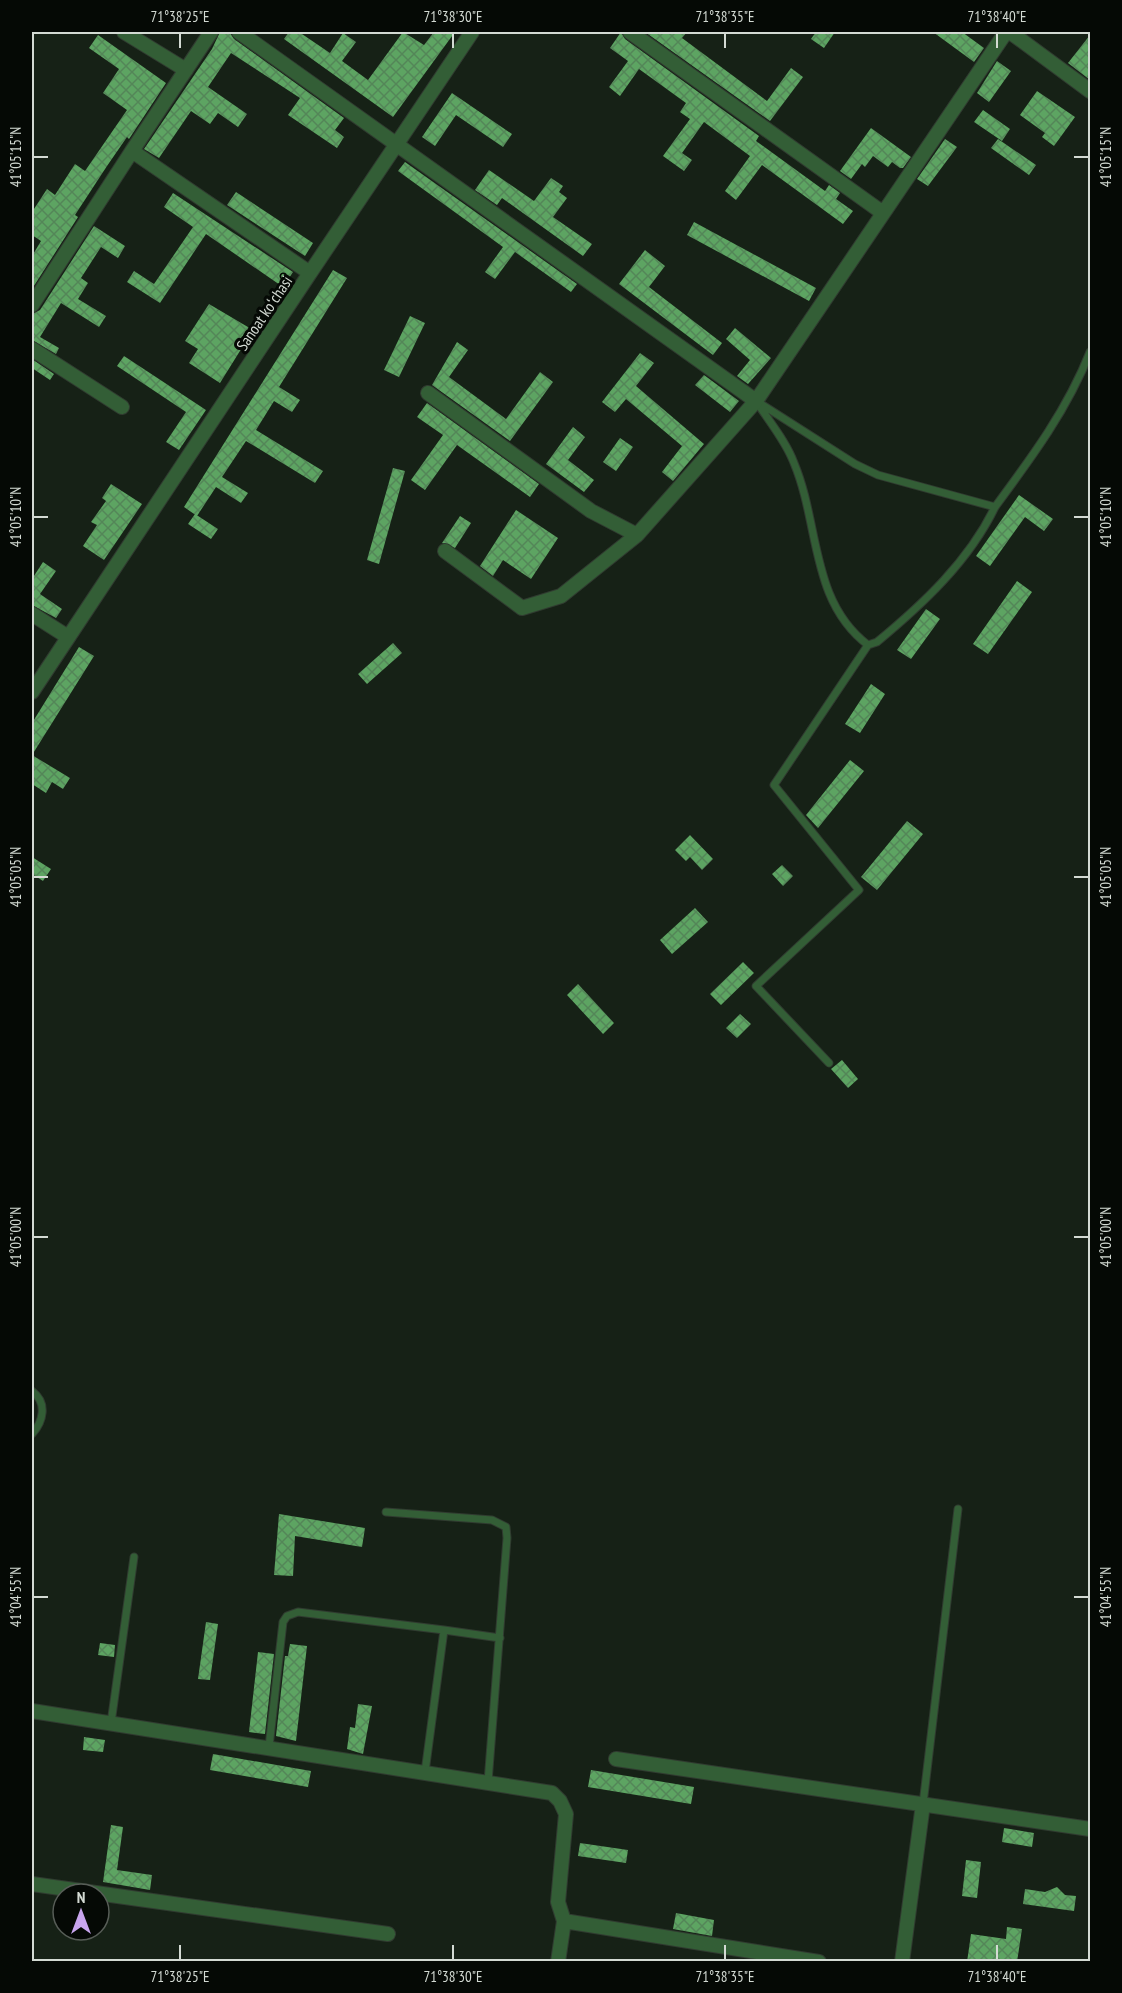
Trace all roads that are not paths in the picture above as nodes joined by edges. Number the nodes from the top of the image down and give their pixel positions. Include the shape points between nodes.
1 (124, 32) edge
2 (211, 32) edge
3 (239, 32) edge
4 (472, 32) edge
5 (630, 32) edge
6 (1008, 32) edge
7 (186, 70) junction
8 (1090, 91) edge
9 (396, 144) junction
10 (132, 152) junction
11 (883, 213) junction
12 (310, 273) junction
13 (32, 305) edge
14 (32, 349) edge
15 (1090, 352) edge
16 (428, 393) dead end
17 (756, 400) junction
18 (122, 407) dead end
19 (995, 507) junction
20 (637, 535) junction
21 (445, 551) dead end
22 (32, 614) edge
23 (68, 638) junction
24 (868, 645) junction
25 (32, 693) edge
26 (829, 1063) dead end
27 (32, 1391) edge
28 (32, 1434) edge
29 (958, 1509) dead end
30 (386, 1512) dead end
31 (134, 1557) dead end
32 (444, 1630) junction
33 (500, 1638) junction
34 (32, 1711) edge
35 (111, 1723) junction
36 (270, 1747) junction
37 (616, 1759) dead end
38 (425, 1772) junction
39 (488, 1782) junction
40 (922, 1804) junction
41 (1090, 1829) edge
42 (32, 1884) edge
43 (564, 1921) junction
44 (388, 1934) dead end
45 (558, 1962) edge
46 (819, 1962) edge
47 (902, 1962) edge

1 - 7 street
2 - 7 street
3 - 9 street
4 - 9 street
5 - 11 street
6 - 8 street
6 - 11 street
7 - 10 street
9 - 12 street
9 - 17 street
10 - 12 street, Sanoat koʻchasi
10 - 13 street
11 - 17 street
12 - 23 street, Sanoat koʻchasi
14 - 18 street
15 - 19 lane via 1076,388 1049,434
16 - 20 street via 591,512
17 - 19 lane via 878,475
17 - 20 street
17 - 24 lane via 794,461 811,515 821,575 833,606 852,633
19 - 24 lane via 974,545 929,596
20 - 21 street via 561,596 522,608
22 - 23 street
23 - 25 street, Sanoat koʻchasi
24 - 26 lane via 774,785 859,890 756,986
27 - 28 lane via 43,1410 40,1425
29 - 40 lane
30 - 33 lane via 492,1520 506,1527
31 - 35 lane
32 - 33 lane
32 - 36 lane via 298,1612 287,1616 283,1622
32 - 38 lane
33 - 39 lane
34 - 35 street
35 - 36 street
36 - 38 street
37 - 40 street
38 - 39 street
39 - 43 street via 552,1793 560,1801 566,1814 558,1902
40 - 41 street
40 - 47 street
42 - 44 street
43 - 45 street
43 - 46 street

